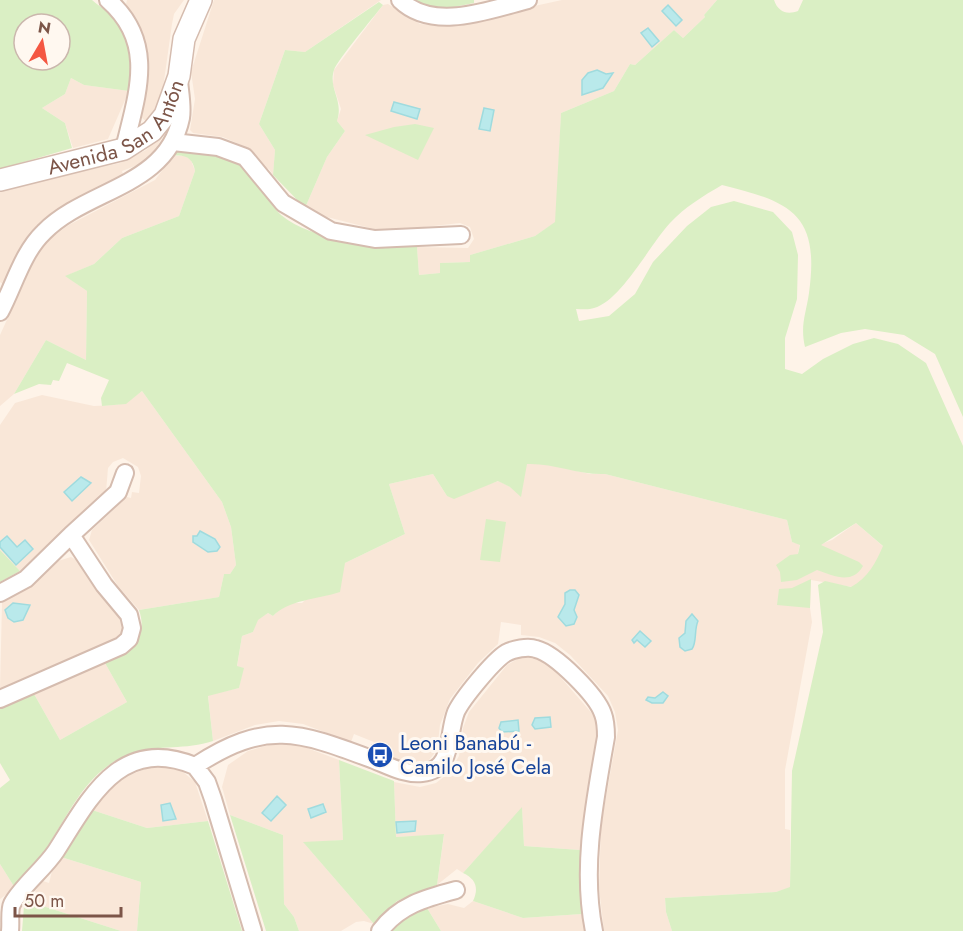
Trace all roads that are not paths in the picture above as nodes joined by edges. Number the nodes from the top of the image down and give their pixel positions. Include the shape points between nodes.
1 (108, 0) edge
2 (201, 0) edge
3 (400, 0) edge
4 (528, 0) edge
5 (178, 76) junction
6 (173, 142) junction
7 (124, 149) junction
8 (0, 180) edge
9 (461, 235) dead end
10 (0, 312) edge
11 (125, 473) dead end
12 (71, 536) junction
13 (0, 593) edge
14 (0, 699) edge
15 (195, 766) junction
16 (456, 890) dead end
17 (5, 908) edge
18 (10, 931) edge
19 (254, 931) edge
20 (380, 931) edge
21 (594, 931) edge

1 - 7 street via 132,26 139,54 140,84
2 - 5 street, Avenida San Antón via 184,39
3 - 4 street via 423,15 447,17
5 - 6 street via 182,116
5 - 7 street, Avenida San Antón via 165,115 152,131
6 - 9 street via 218,147 245,157 283,203 331,231 375,239
6 - 10 street via 139,178 77,209 44,231 28,253
7 - 8 street, Avenida San Antón
11 - 12 street via 118,492
12 - 13 street via 26,579
12 - 14 street via 129,615 129,639
15 - 17 street via 177,759 156,758 129,764 110,775 83,804 41,871
15 - 19 street via 207,782
15 - 21 street via 247,739 280,733 322,741 409,774 431,772 446,758 456,712 490,669 509,651 536,648 549,654 577,680 596,701 606,722 590,841
16 - 20 street via 404,908 388,919
17 - 18 street

